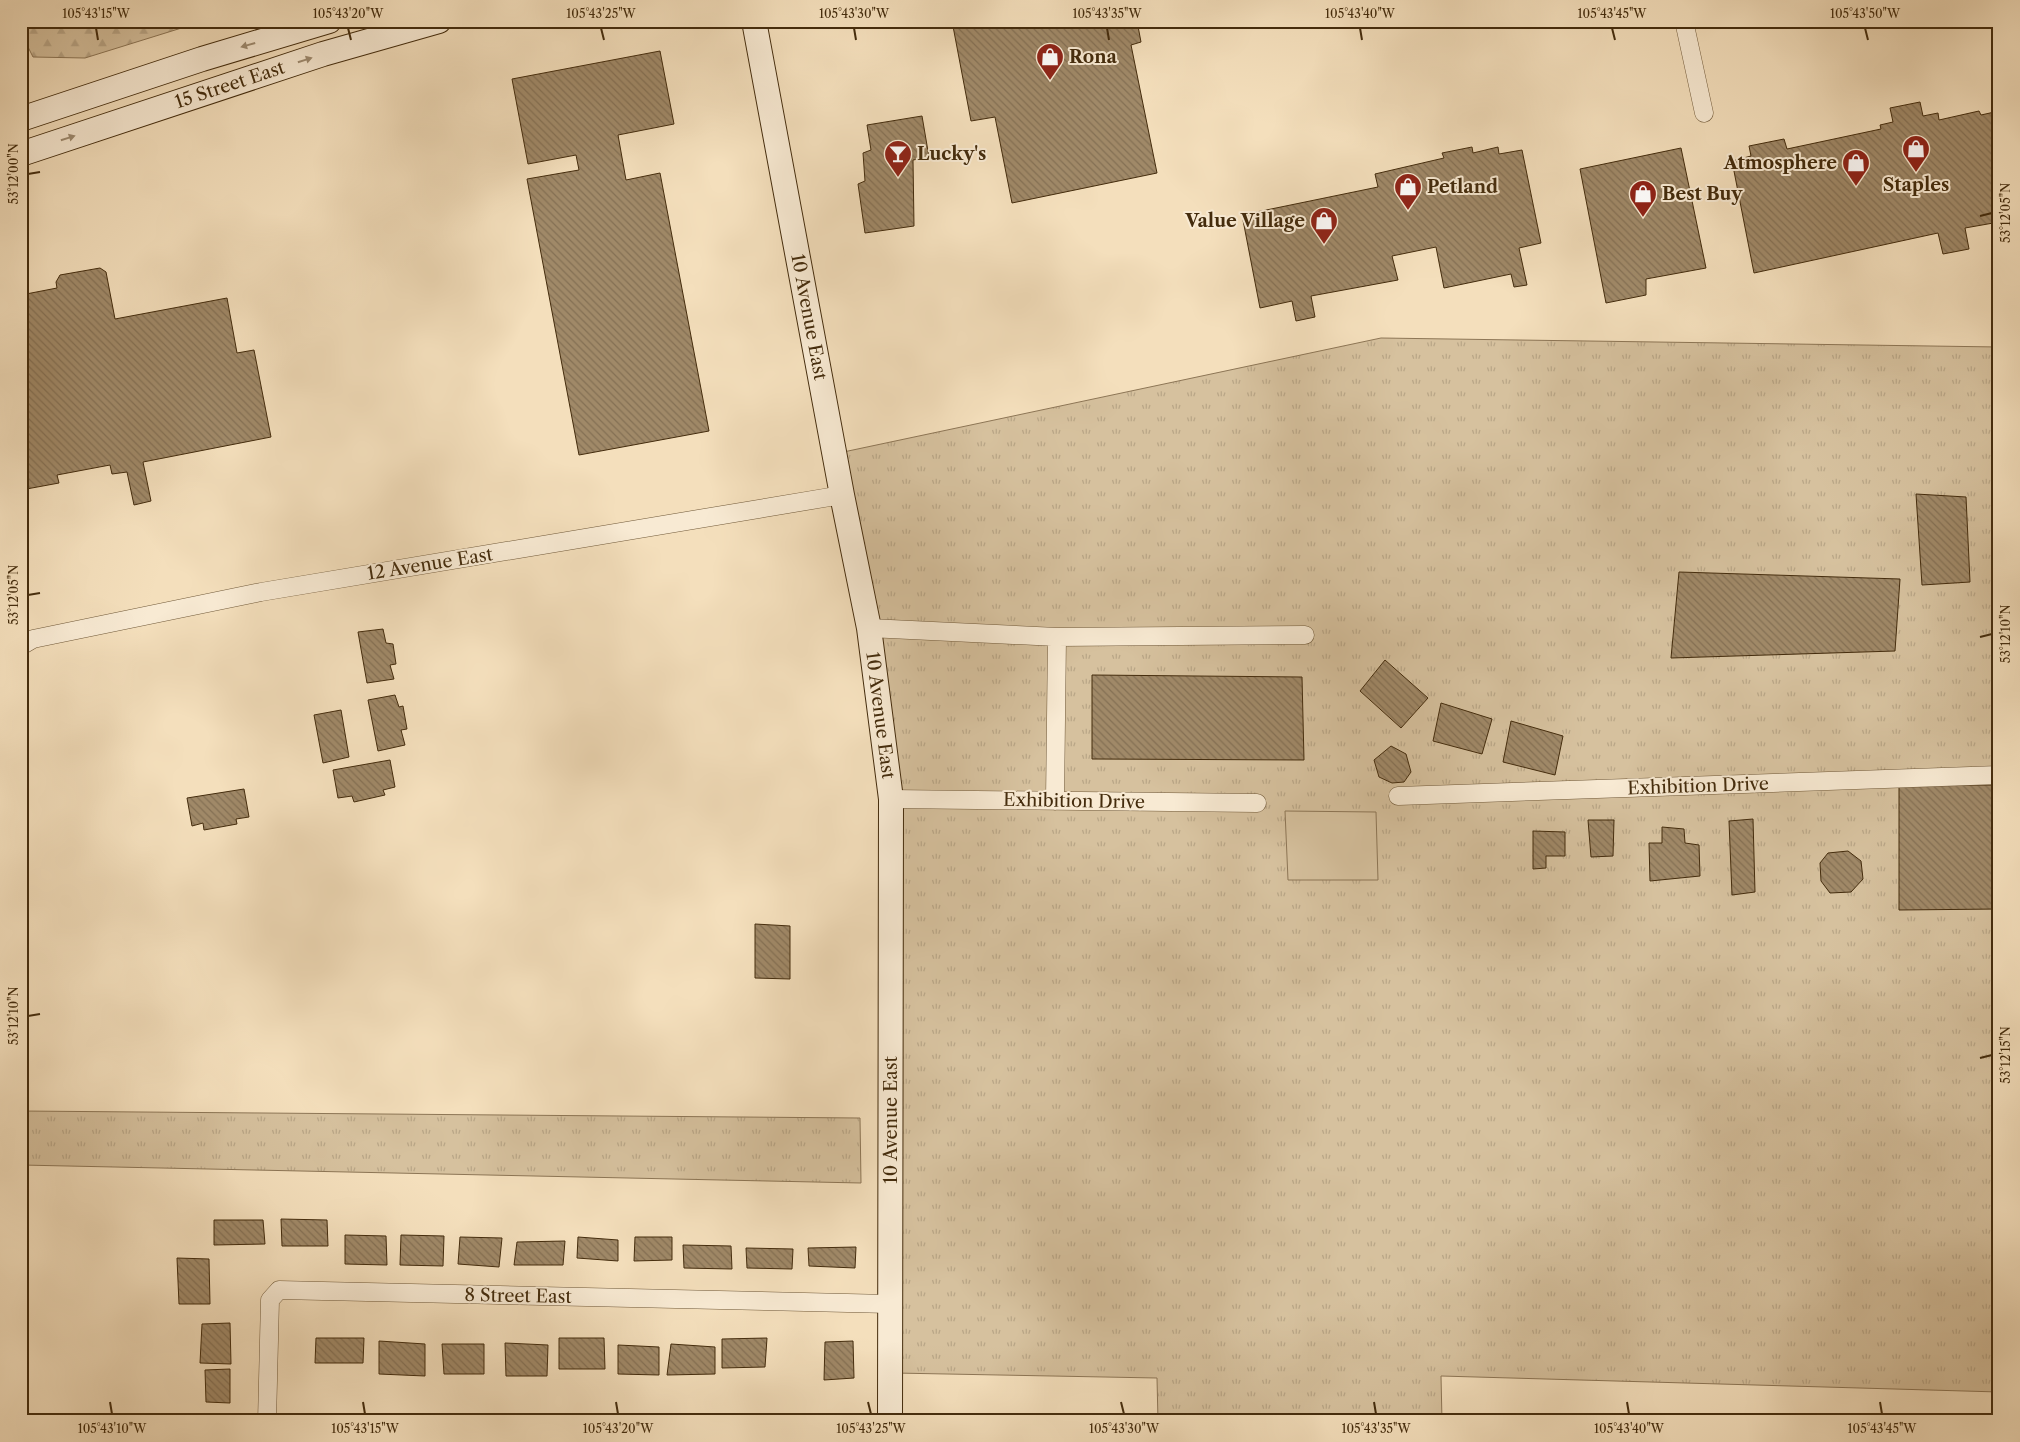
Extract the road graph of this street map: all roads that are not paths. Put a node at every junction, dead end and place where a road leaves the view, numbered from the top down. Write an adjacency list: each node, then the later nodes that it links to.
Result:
1 (329, 21): 6 (street, 15 Street East, one-way to 6)
2 (439, 21): 7 (street, 15 Street East, one-way to 2)
3 (1684, 21): 5 (street)
4 (756, 24): 8 (street, 10 Avenue East)
5 (1704, 113)
6 (21, 119)
7 (21, 154)
8 (842, 495): 9 (street, 10 Avenue East); 12 (street, 12 Avenue East)
9 (869, 628): 11 (street); 15 (street, 10 Avenue East)
10 (1305, 635): 11 (street)
11 (1057, 637): 16 (street)
12 (21, 646)
13 (1999, 775): 14 (street, Exhibition Drive)
14 (1398, 796)
15 (891, 799): 16 (street, Exhibition Drive); 18 (street, 10 Avenue East)
16 (1055, 801): 17 (street, Exhibition Drive)
17 (1257, 803)
18 (890, 1304): 19 (street, 8 Street East); 20 (street, 10 Avenue East)
19 (267, 1421)
20 (890, 1421)

